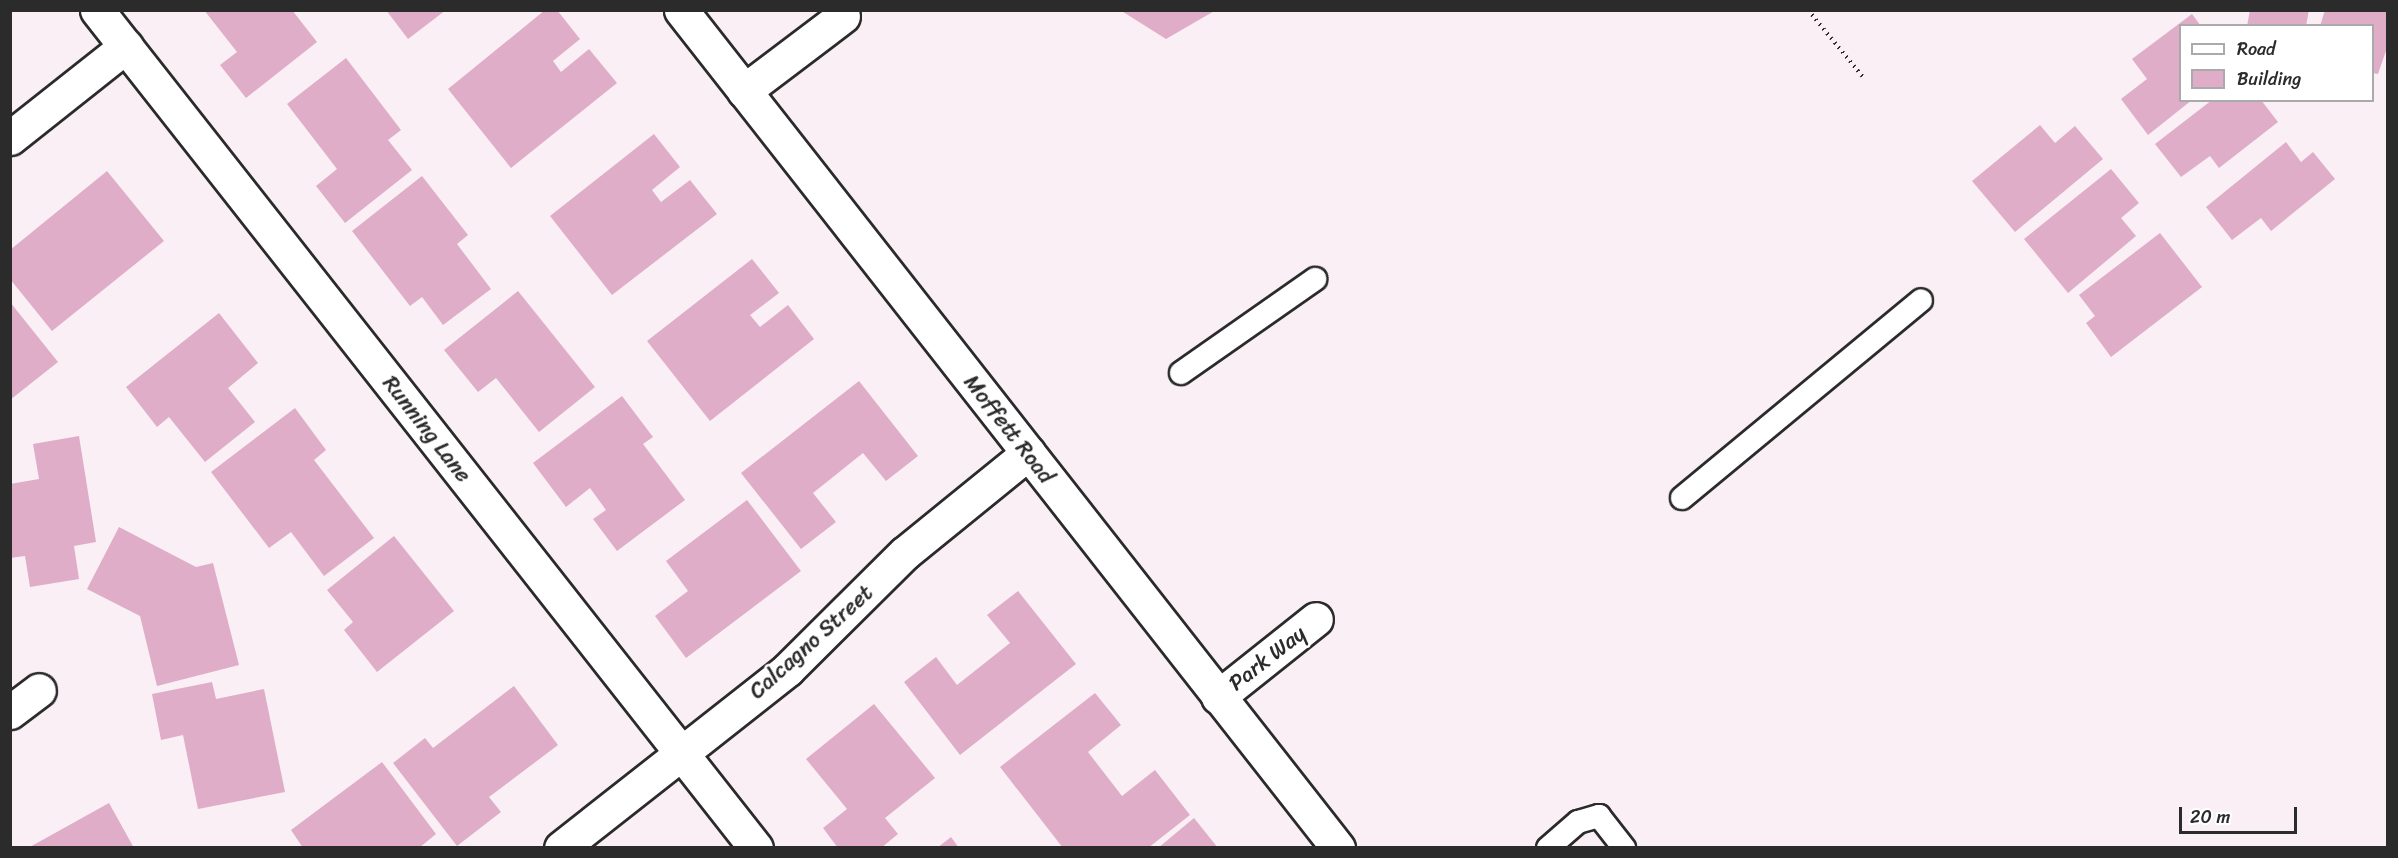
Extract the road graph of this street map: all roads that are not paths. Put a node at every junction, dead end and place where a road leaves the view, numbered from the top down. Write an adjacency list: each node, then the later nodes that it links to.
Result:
1 (98, 10): 4 (street, Running Lane)
2 (681, 10): 5 (street, Moffett Road)
3 (843, 16): 5 (street)
4 (126, 46): 6 (street); 16 (street, Running Lane)
5 (744, 91): 10 (street, Moffett Road)
6 (10, 138)
7 (1315, 279): 9 (lane)
8 (1920, 300): 11 (lane)
9 (1181, 373)
10 (1028, 453): 14 (street, Moffett Road); 16 (street, Calcagno Street)
11 (1682, 498)
12 (1316, 619): 14 (street, Park Way)
13 (39, 690): 15 (street)
14 (1218, 697): 19 (street, Moffett Road)
15 (10, 712)
16 (681, 751): 17 (street, Calcagno Street); 18 (street, Running Lane)
17 (561, 848)
18 (756, 848)
19 (1338, 848)
20 (1548, 848): 21 (lane)
21 (1624, 848)

